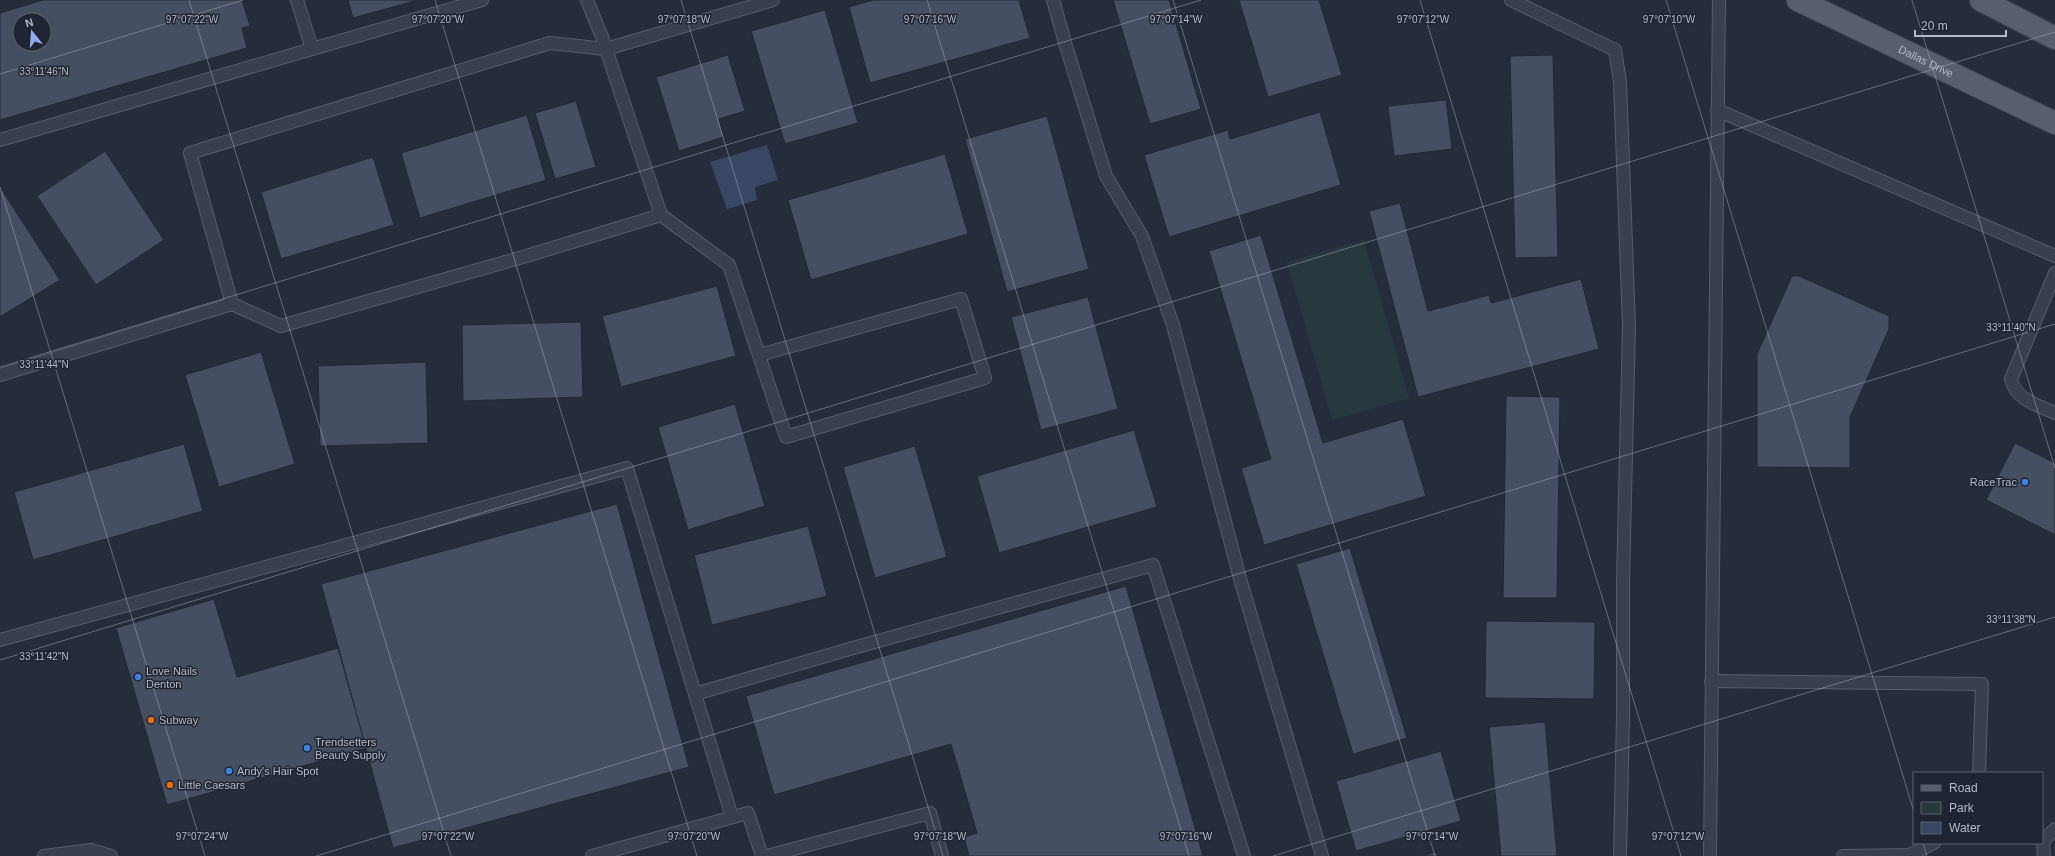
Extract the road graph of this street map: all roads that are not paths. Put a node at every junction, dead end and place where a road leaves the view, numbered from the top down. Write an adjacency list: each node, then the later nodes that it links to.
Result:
1 (297, 0): 11 (lane)
2 (482, 0): 11 (lane)
3 (587, 0): 12 (lane)
4 (773, 0): 12 (lane)
5 (1053, 0): 37 (lane)
6 (1511, 0): 38 (lane)
7 (1719, 0): 13 (lane)
8 (1798, 0): 14 (main road, Dallas Drive)
9 (1981, 0): 10 (main road)
10 (2055, 38)
11 (312, 49): 15 (lane)
12 (606, 49): 16 (lane); 19 (lane)
13 (1717, 110): 17 (lane); 24 (lane)
14 (2055, 123)
15 (0, 140)
16 (661, 215): 19 (lane); 20 (lane)
17 (2055, 256)
18 (2055, 273): 22 (lane)
19 (232, 304): 21 (lane)
20 (759, 355): 20 (lane)
21 (0, 375)
22 (2055, 413)
23 (0, 640): 25 (lane)
24 (1712, 681): 26 (lane); 39 (lane)
25 (695, 694): 27 (lane); 36 (lane)
26 (1978, 772)
27 (732, 817): 32 (lane); 33 (lane)
28 (2055, 829): 41 (lane)
29 (1932, 844): 40 (lane)
30 (44, 856): 31 (lane)
31 (111, 856)
32 (592, 856)
33 (762, 856)
34 (767, 856): 35 (lane)
35 (942, 856)
36 (1244, 856)
37 (1322, 856)
38 (1620, 856)
39 (1710, 856)
40 (1843, 856)
41 (2044, 856)

